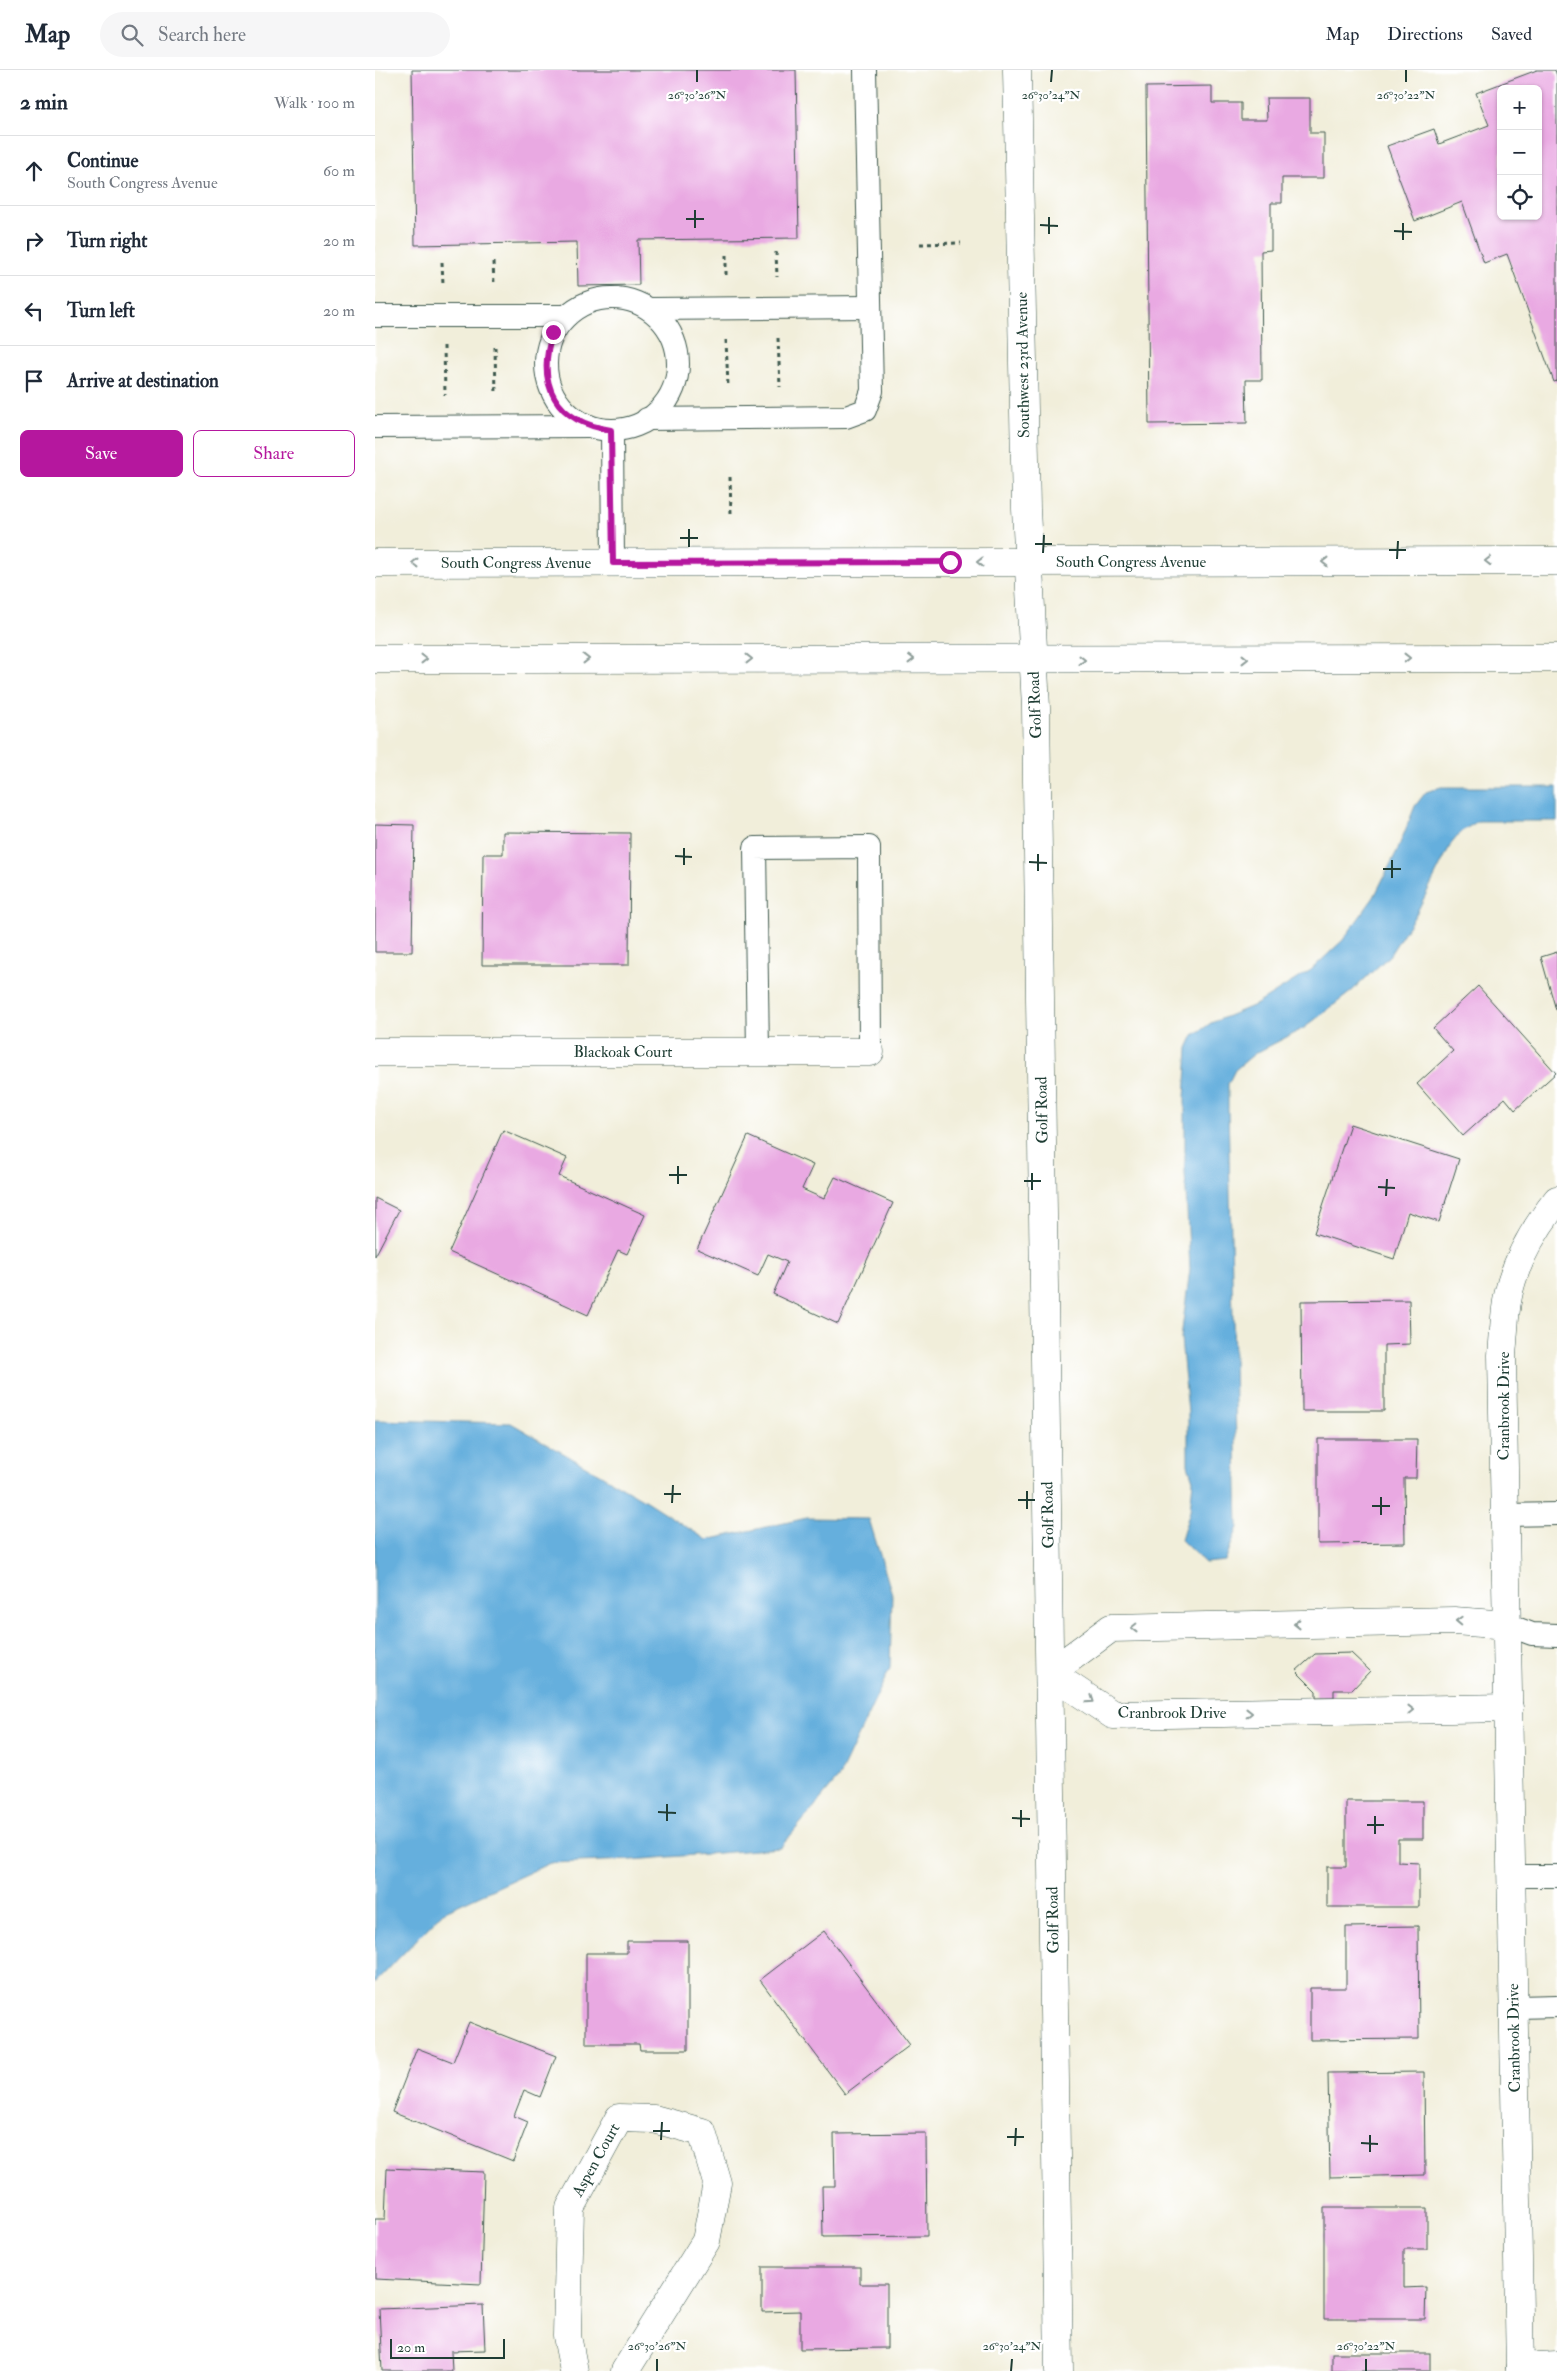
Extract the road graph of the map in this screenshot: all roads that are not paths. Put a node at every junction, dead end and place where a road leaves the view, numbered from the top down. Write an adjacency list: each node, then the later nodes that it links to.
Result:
1 (865, 70): 3 (lane)
2 (1017, 70): 12 (street, Southwest 23rd Avenue)
3 (870, 308): 4 (lane); 7 (lane)
4 (649, 309): 6 (lane); 7 (lane)
5 (375, 316): 6 (lane)
6 (566, 316): 8 (lane)
7 (647, 420): 10 (lane)
8 (589, 426): 9 (lane); 10 (lane)
9 (375, 427)
10 (611, 430): 14 (lane)
11 (1557, 561): 12 (street, South Congress Avenue, one-way to 12)
12 (1029, 562): 14 (street, South Congress Avenue, one-way to 14); 17 (street, Southwest 23rd Avenue)
13 (375, 563): 14 (street, South Congress Avenue, one-way to 13)
14 (613, 563)
15 (1557, 658): 17 (street, one-way to 15)
16 (375, 659): 17 (street, one-way to 17)
17 (1033, 660): 26 (street, Golf Road)
18 (375, 1052): 19 (street, Blackoak Court)
19 (757, 1052): 20 (street, Blackoak Court); 20 (lane)
20 (870, 1052)
21 (1557, 1200): 23 (street, Cranbrook Drive)
22 (1557, 1514): 23 (lane)
23 (1505, 1515): 24 (street, Cranbrook Drive)
24 (1508, 1625): 25 (lane); 26 (street, one-way to 26); 27 (street, Cranbrook Drive)
25 (1557, 1635)
26 (1050, 1673): 27 (street, Cranbrook Drive, one-way to 27); 36 (street, Golf Road)
27 (1509, 1708): 28 (street, Cranbrook Drive)
28 (1512, 1876): 29 (lane); 31 (street, Cranbrook Drive)
29 (1557, 1876)
30 (1557, 2006): 31 (lane)
31 (1514, 2007): 33 (street, Cranbrook Drive)
32 (1557, 2365): 33 (street, Cranbrook Drive)
33 (1520, 2369)
34 (573, 2371): 35 (street, Aspen Court)
35 (625, 2371)
36 (1059, 2371)

